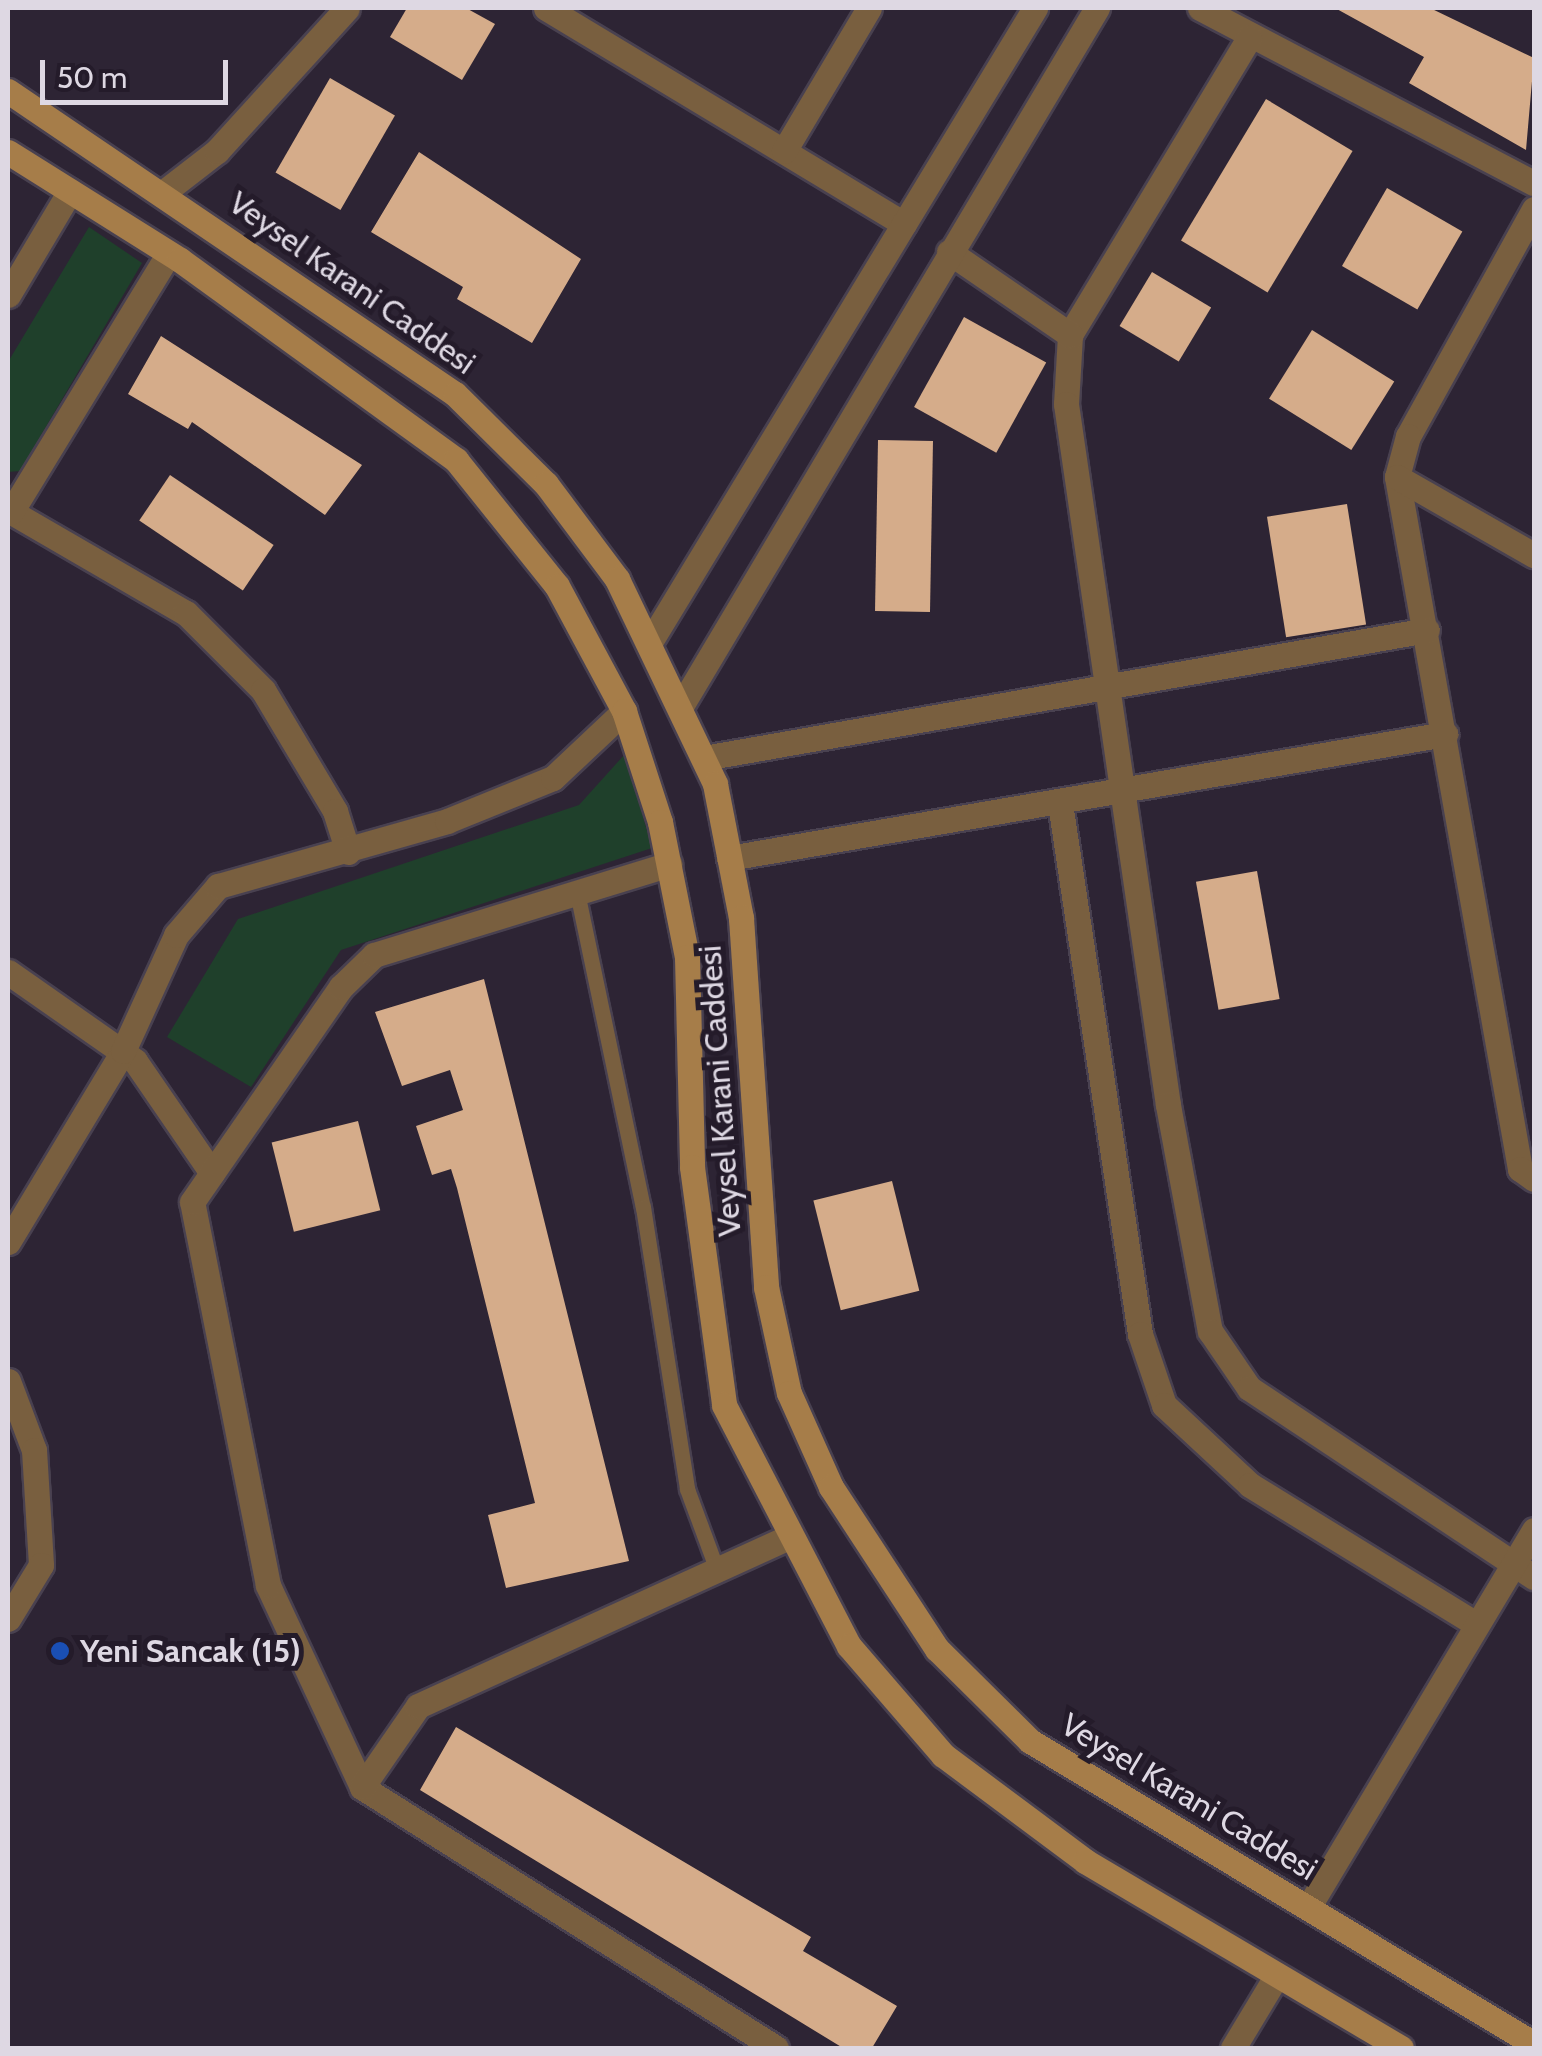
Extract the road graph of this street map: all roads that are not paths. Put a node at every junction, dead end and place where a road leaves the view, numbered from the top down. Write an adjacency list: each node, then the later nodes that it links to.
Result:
1 (347, 8): 13 (street)
2 (546, 8): 10 (street)
3 (869, 8): 10 (street)
4 (1035, 8): 15 (street)
5 (1098, 8): 16 (street)
6 (1200, 8): 7 (street)
7 (1249, 38): 11 (street); 19 (street)
8 (8, 91): 13 (main road, Veysel Karani Caddesi)
9 (8, 152): 12 (main road, Veysel Karani Caddesi)
10 (784, 152): 15 (street)
11 (1534, 182)
12 (70, 191): 17 (main road, Veysel Karani Caddesi); 18 (street)
13 (164, 192): 24 (main road, Veysel Karani Caddesi)
14 (1534, 209): 20 (street)
15 (904, 224): 24 (street)
16 (949, 252): 19 (street); 26 (street)
17 (169, 253): 21 (street); 27 (main road, Veysel Karani Caddesi)
18 (8, 296)
19 (1070, 335): 25 (street)
20 (1397, 476): 22 (street); 23 (street)
21 (9, 511): 32 (street)
22 (1534, 554)
23 (1427, 630): 25 (street); 28 (street)
24 (650, 642): 26 (main road, Veysel Karani Caddesi)
25 (1105, 690): 29 (street); 30 (street)
26 (681, 706): 29 (main road, Veysel Karani Caddesi)
27 (624, 712): 32 (street); 34 (main road, Veysel Karani Caddesi)
28 (1444, 734): 30 (street); 39 (street)
29 (704, 758): 33 (main road, Veysel Karani Caddesi)
30 (1121, 793): 31 (street); 45 (street)
31 (1060, 803): 33 (street); 47 (street)
32 (348, 852): 37 (street)
33 (729, 858): 49 (main road, Veysel Karani Caddesi)
34 (669, 864): 35 (street); 43 (main road, Veysel Karani Caddesi)
35 (577, 892): 38 (street); 44 (lane)
36 (8, 972): 37 (street)
37 (123, 1051): 38 (street); 40 (street)
38 (212, 1174): 48 (street)
39 (1534, 1178)
40 (8, 1242)
41 (8, 1381): 46 (street)
42 (1534, 1530): 45 (street)
43 (790, 1537): 44 (street); 50 (main road, Veysel Karani Caddesi)
44 (717, 1570): 48 (street)
45 (1524, 1570): 47 (street)
46 (8, 1619)
47 (1476, 1624): 49 (street)
48 (362, 1787): 52 (street)
49 (1309, 1906): 51 (main road, Veysel Karani Caddesi)
50 (1277, 1975): 53 (street); 54 (main road, Veysel Karani Caddesi)
51 (1534, 2044)
52 (776, 2048)
53 (1232, 2048)
54 (1401, 2048)

